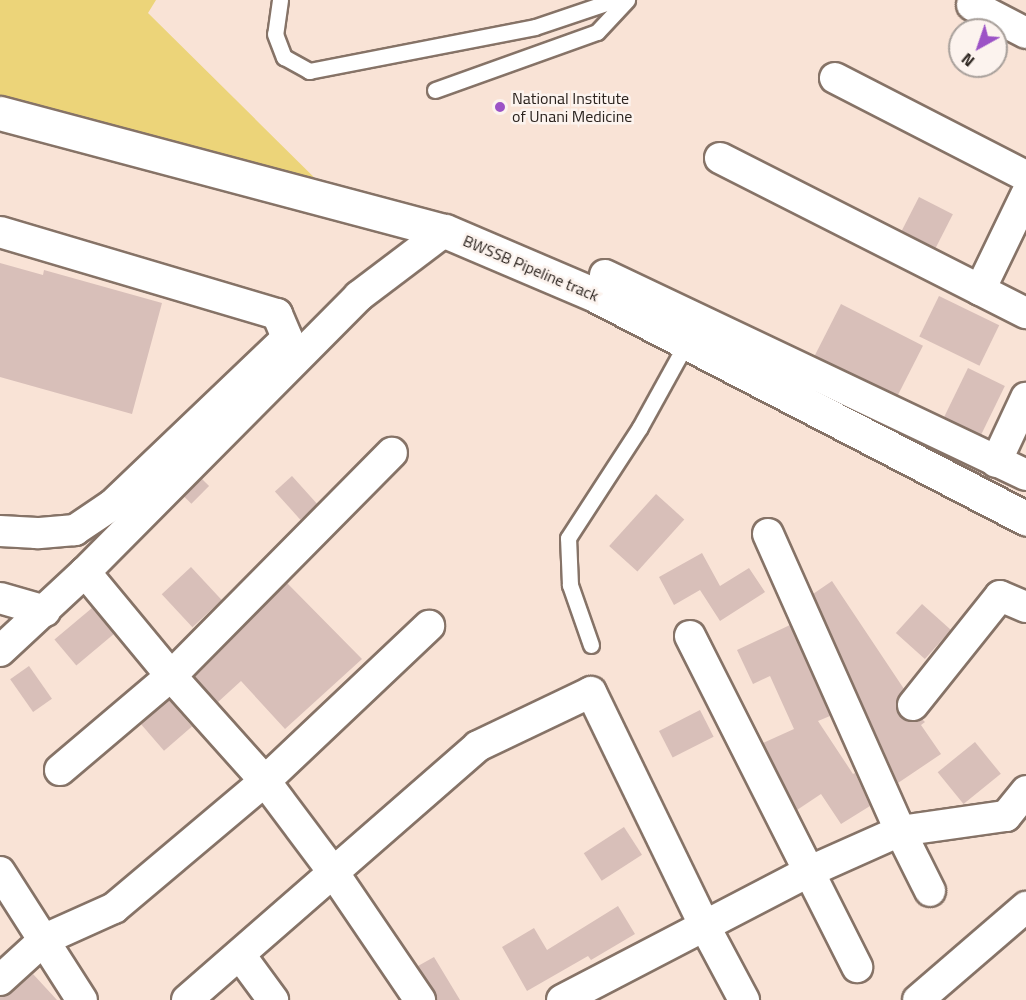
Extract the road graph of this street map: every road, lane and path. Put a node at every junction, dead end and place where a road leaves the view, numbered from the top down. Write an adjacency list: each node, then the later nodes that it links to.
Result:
1 (280, 0): 2 (lane)
2 (615, 0)
3 (627, 0): 7 (lane)
4 (972, 5): 5 (street)
5 (1026, 33)
6 (835, 78): 10 (street)
7 (435, 90)
8 (0, 113): 12 (street, BWSSB Pipeline track)
9 (720, 158): 15 (street)
10 (1026, 176)
11 (1026, 195): 15 (street)
12 (445, 231): 17 (street, BWSSB Pipeline track); 25 (street)
13 (0, 232): 23 (street)
14 (605, 275): 20 (street)
15 (980, 290): 16 (street)
16 (1026, 313)
17 (687, 342): 22 (street, BWSSB Pipeline track); 31 (lane)
18 (1026, 398): 20 (street)
19 (392, 453): 33 (street)
20 (996, 462): 21 (street)
21 (1026, 476)
22 (1026, 518)
23 (0, 531)
24 (768, 534): 38 (street)
25 (85, 572): 28 (street); 33 (street)
26 (0, 598): 28 (street)
27 (1026, 607): 34 (street)
28 (45, 611): 32 (street)
29 (429, 626): 36 (street)
30 (690, 636): 41 (street)
31 (591, 645)
32 (0, 651)
33 (171, 676): 35 (street); 36 (street)
34 (913, 705)
35 (60, 770)
36 (265, 781): 40 (street); 45 (street)
37 (1026, 791): 38 (street)
38 (900, 831): 41 (street); 42 (street)
39 (0, 872): 45 (street)
40 (333, 872): 44 (street); 46 (street); 53 (street)
41 (808, 872): 44 (street); 47 (street)
42 (930, 891)
43 (1026, 907): 56 (street)
44 (704, 925): 49 (street); 55 (street)
45 (45, 939): 48 (street); 50 (street)
46 (240, 955): 51 (street); 52 (street)
47 (856, 967)
48 (0, 980)
49 (599, 992): 54 (street)
50 (82, 1000)
51 (187, 1000)
52 (273, 1000)
53 (420, 1000)
54 (562, 1000)
55 (744, 1000)
56 (918, 1000)

